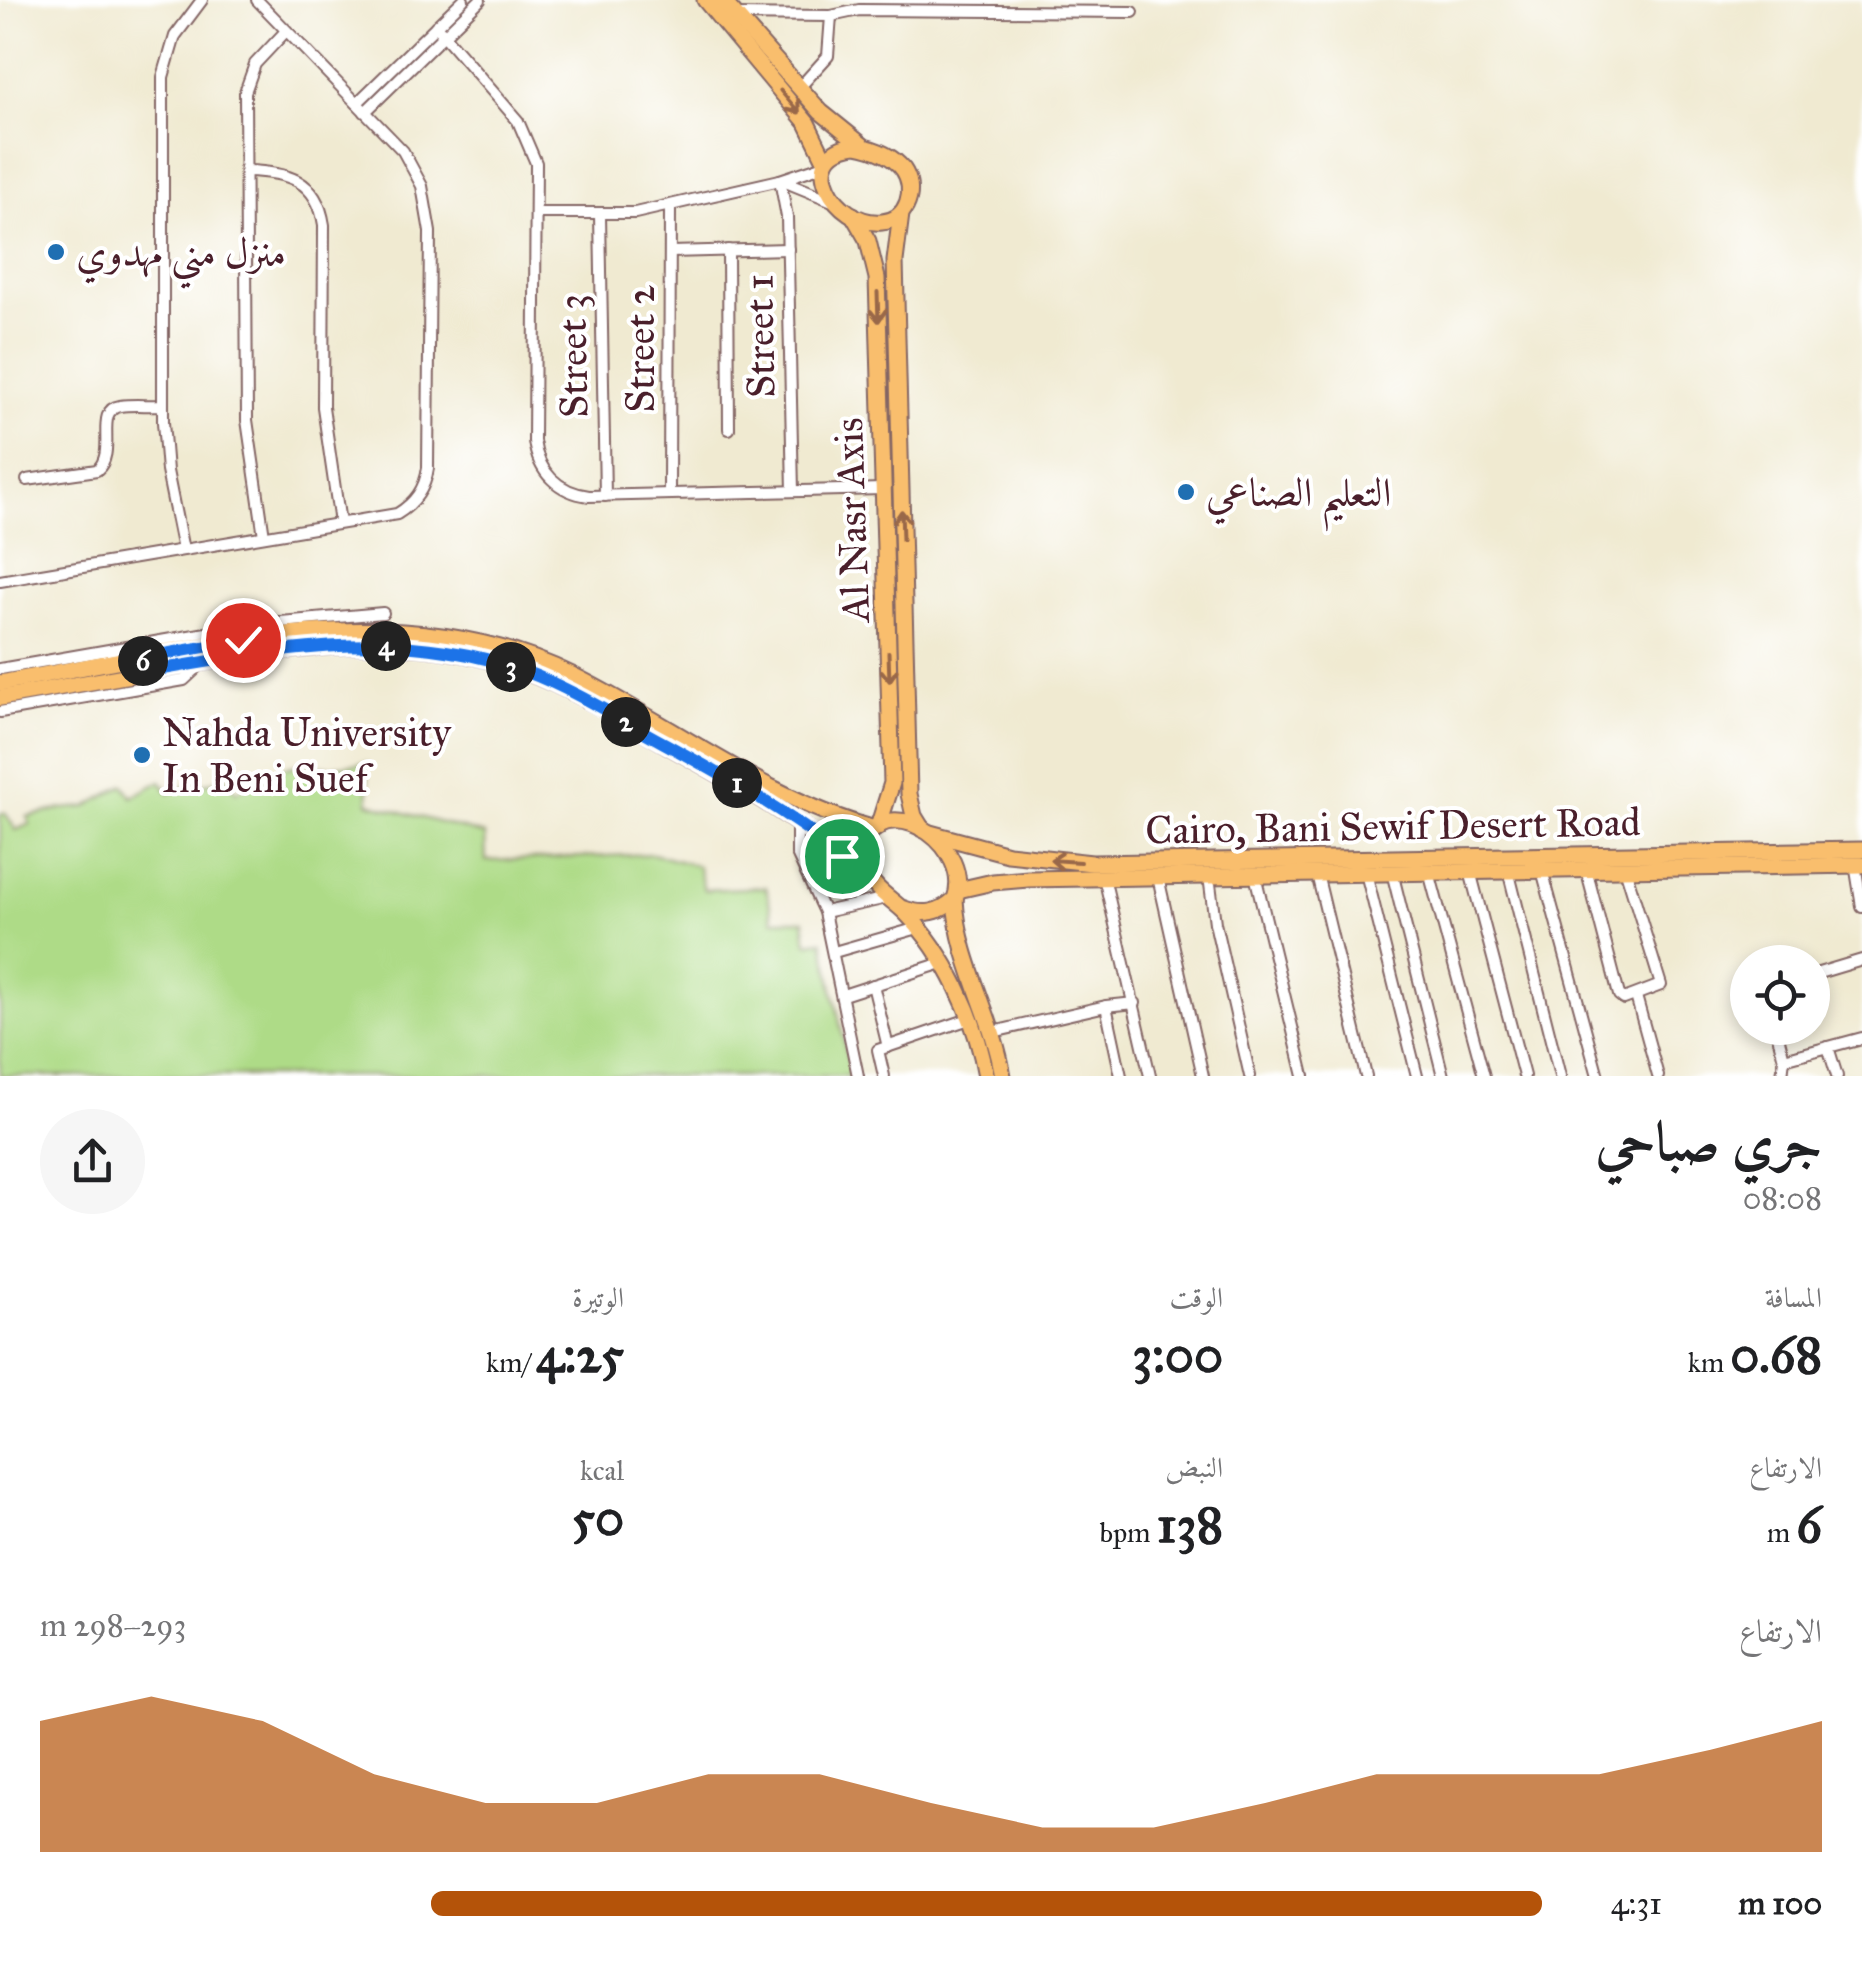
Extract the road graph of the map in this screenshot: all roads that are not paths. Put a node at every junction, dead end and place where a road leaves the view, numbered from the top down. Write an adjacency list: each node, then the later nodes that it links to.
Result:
1 (202, 0): 29 (street)
2 (256, 0): 12 (street)
3 (463, 0): 13 (street)
4 (480, 0): 13 (street)
5 (705, 0): 17 (main road, one-way to 17)
6 (722, 0): 10 (main road)
7 (895, 6): 8 (street); 11 (street)
8 (1030, 6): 9 (street)
9 (1133, 12)
10 (736, 16): 11 (street); 14 (main road)
11 (832, 16): 14 (street)
12 (286, 31): 15 (street); 18 (street)
13 (440, 31): 15 (street); 22 (street)
14 (799, 88): 16 (main road)
15 (361, 107): 36 (street)
16 (862, 146): 17 (main road); 24 (main road)
17 (826, 164): 19 (street); 20 (main road)
18 (246, 171): 36 (street); 37 (street)
19 (780, 180): 20 (street); 21 (street); 26 (street, Street 1)
20 (836, 202): 25 (main road)
21 (670, 204): 23 (street); 28 (street, Street 2)
22 (537, 213): 23 (street); 35 (street)
23 (600, 214): 35 (street, Street 3)
24 (902, 214): 25 (main road); 50 (main road, Al Nasr Axis, one-way to 24)
25 (852, 215): 32 (main road, Al Nasr Axis, one-way to 32)
26 (788, 249): 27 (street); 33 (street, Street 1)
27 (728, 250): 28 (street); 30 (street)
28 (670, 252): 34 (street, Street 2)
29 (162, 405): 31 (street); 38 (street)
30 (729, 430)
31 (27, 480)
32 (884, 489): 33 (street); 49 (main road, Al Nasr Axis, one-way to 49)
33 (793, 492): 34 (street)
34 (669, 494): 35 (street)
35 (605, 496)
36 (340, 523): 37 (street)
37 (264, 536): 38 (street)
38 (183, 550): 39 (street)
39 (0, 581)
40 (382, 613): 41 (street)
41 (302, 626): 43 (main road); 44 (street); 49 (main road)
42 (203, 663): 43 (main road); 47 (street); 48 (main road)
43 (144, 665): 45 (main road); 46 (main road)
44 (0, 669)
45 (0, 683)
46 (0, 698)
47 (0, 712)
48 (797, 821): 67 (main road); 72 (street)
49 (876, 828): 50 (main road); 67 (main road)
50 (925, 831): 51 (main road, Cairo, Bani Sewif Desert Road); 68 (main road)
51 (1029, 858): 53 (main road, Cairo, Bani Sewif Desert Road, one-way to 51); 65 (main road)
52 (1858, 858): 53 (main road, Cairo, Bani Sewif Desert Road); 54 (main road, Cairo, Bani Sewif Desert Road); 70 (street)
53 (1513, 865): 56 (main road, Cairo, Bani Sewif Desert Road); 57 (main road, Cairo, Bani Sewif Desert Road); 108 (street)
54 (1624, 868): 55 (main road, Cairo, Bani Sewif Desert Road); 82 (street)
55 (1586, 869): 56 (main road, Cairo, Bani Sewif Desert Road); 82 (street)
56 (1542, 870): 109 (street)
57 (1470, 871): 59 (main road, Cairo, Bani Sewif Desert Road); 107 (street)
58 (1392, 872): 59 (main road, Cairo, Bani Sewif Desert Road); 60 (main road, Cairo, Bani Sewif Desert Road); 85 (street)
59 (1429, 872): 106 (street)
60 (1366, 873): 61 (main road, Cairo, Bani Sewif Desert Road); 87 (street)
61 (1316, 874): 62 (main road, Cairo, Bani Sewif Desert Road); 103 (street)
62 (1255, 875): 64 (main road, Cairo, Bani Sewif Desert Road); 102 (street)
63 (1158, 876): 64 (main road, Cairo, Bani Sewif Desert Road); 66 (main road, Cairo, Bani Sewif Desert Road); 100 (street)
64 (1209, 876): 101 (street)
65 (1028, 878): 66 (main road, Cairo, Bani Sewif Desert Road); 68 (main road, Cairo, Bani Sewif Desert Road)
66 (1104, 878): 83 (street)
67 (874, 886): 69 (main road)
68 (956, 894): 71 (main road); 78 (main road)
69 (887, 898): 71 (main road); 72 (street)
70 (1862, 907)
71 (902, 908): 73 (main road)
72 (824, 912): 74 (street)
73 (918, 928): 74 (street); 76 (main road)
74 (834, 952): 81 (street)
75 (1862, 960): 77 (street)
76 (942, 963): 79 (main road); 80 (street)
77 (1830, 970)
78 (970, 972): 79 (main road); 88 (main road)
79 (952, 982): 86 (main road)
80 (873, 986): 81 (street); 91 (street)
81 (843, 995): 94 (street)
82 (1636, 996): 110 (street)
83 (1135, 1003): 84 (street); 99 (street)
84 (1106, 1006): 88 (street); 98 (street)
85 (1428, 1018): 87 (street); 105 (street)
86 (969, 1019): 91 (street); 96 (main road)
87 (1402, 1020): 104 (street)
88 (993, 1032): 97 (main road)
89 (1861, 1040): 92 (street)
90 (1780, 1045): 93 (street)
91 (888, 1047): 95 (street)
92 (1828, 1048): 93 (street); 112 (street)
93 (1784, 1059): 111 (street)
94 (858, 1076)
95 (884, 1076)
96 (986, 1076)
97 (1002, 1076)
98 (1121, 1076)
99 (1150, 1076)
100 (1204, 1076)
101 (1250, 1076)
102 (1304, 1076)
103 (1366, 1076)
104 (1417, 1076)
105 (1443, 1076)
106 (1484, 1076)
107 (1524, 1076)
108 (1560, 1076)
109 (1598, 1076)
110 (1658, 1076)
111 (1782, 1076)
112 (1837, 1076)

